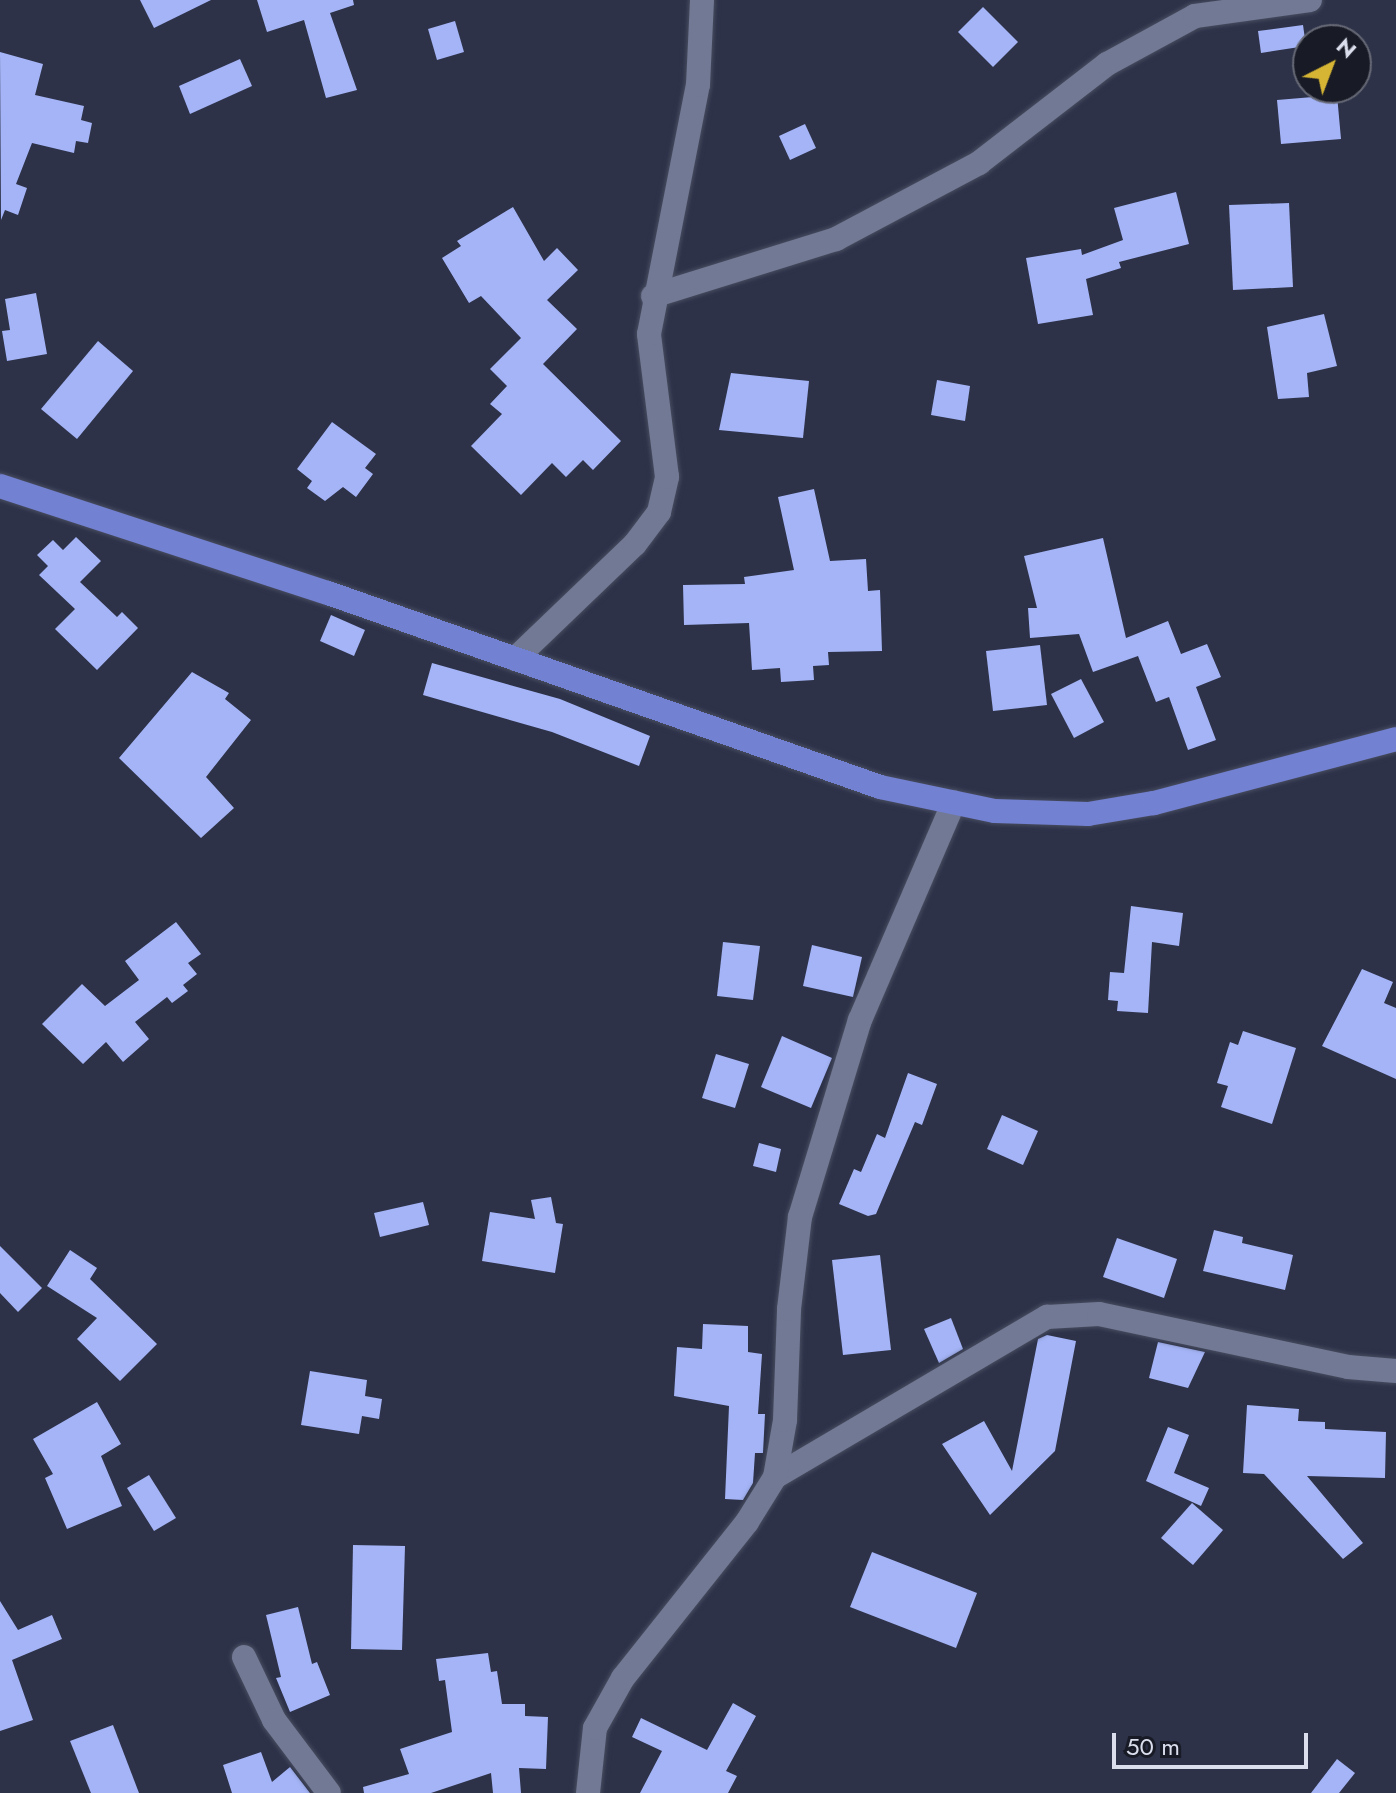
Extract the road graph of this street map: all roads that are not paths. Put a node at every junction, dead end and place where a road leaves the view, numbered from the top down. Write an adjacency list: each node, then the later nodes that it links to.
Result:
1 (702, 0): 3 (street)
2 (1310, 0): 3 (street)
3 (653, 296): 5 (street)
4 (0, 486): 5 (main road)
5 (515, 659): 7 (main road)
6 (1396, 739): 7 (main road)
7 (954, 802): 9 (street)
8 (1396, 1371): 9 (street)
9 (775, 1477): 12 (street)
10 (244, 1657): 11 (street)
11 (329, 1793)
12 (588, 1793)

